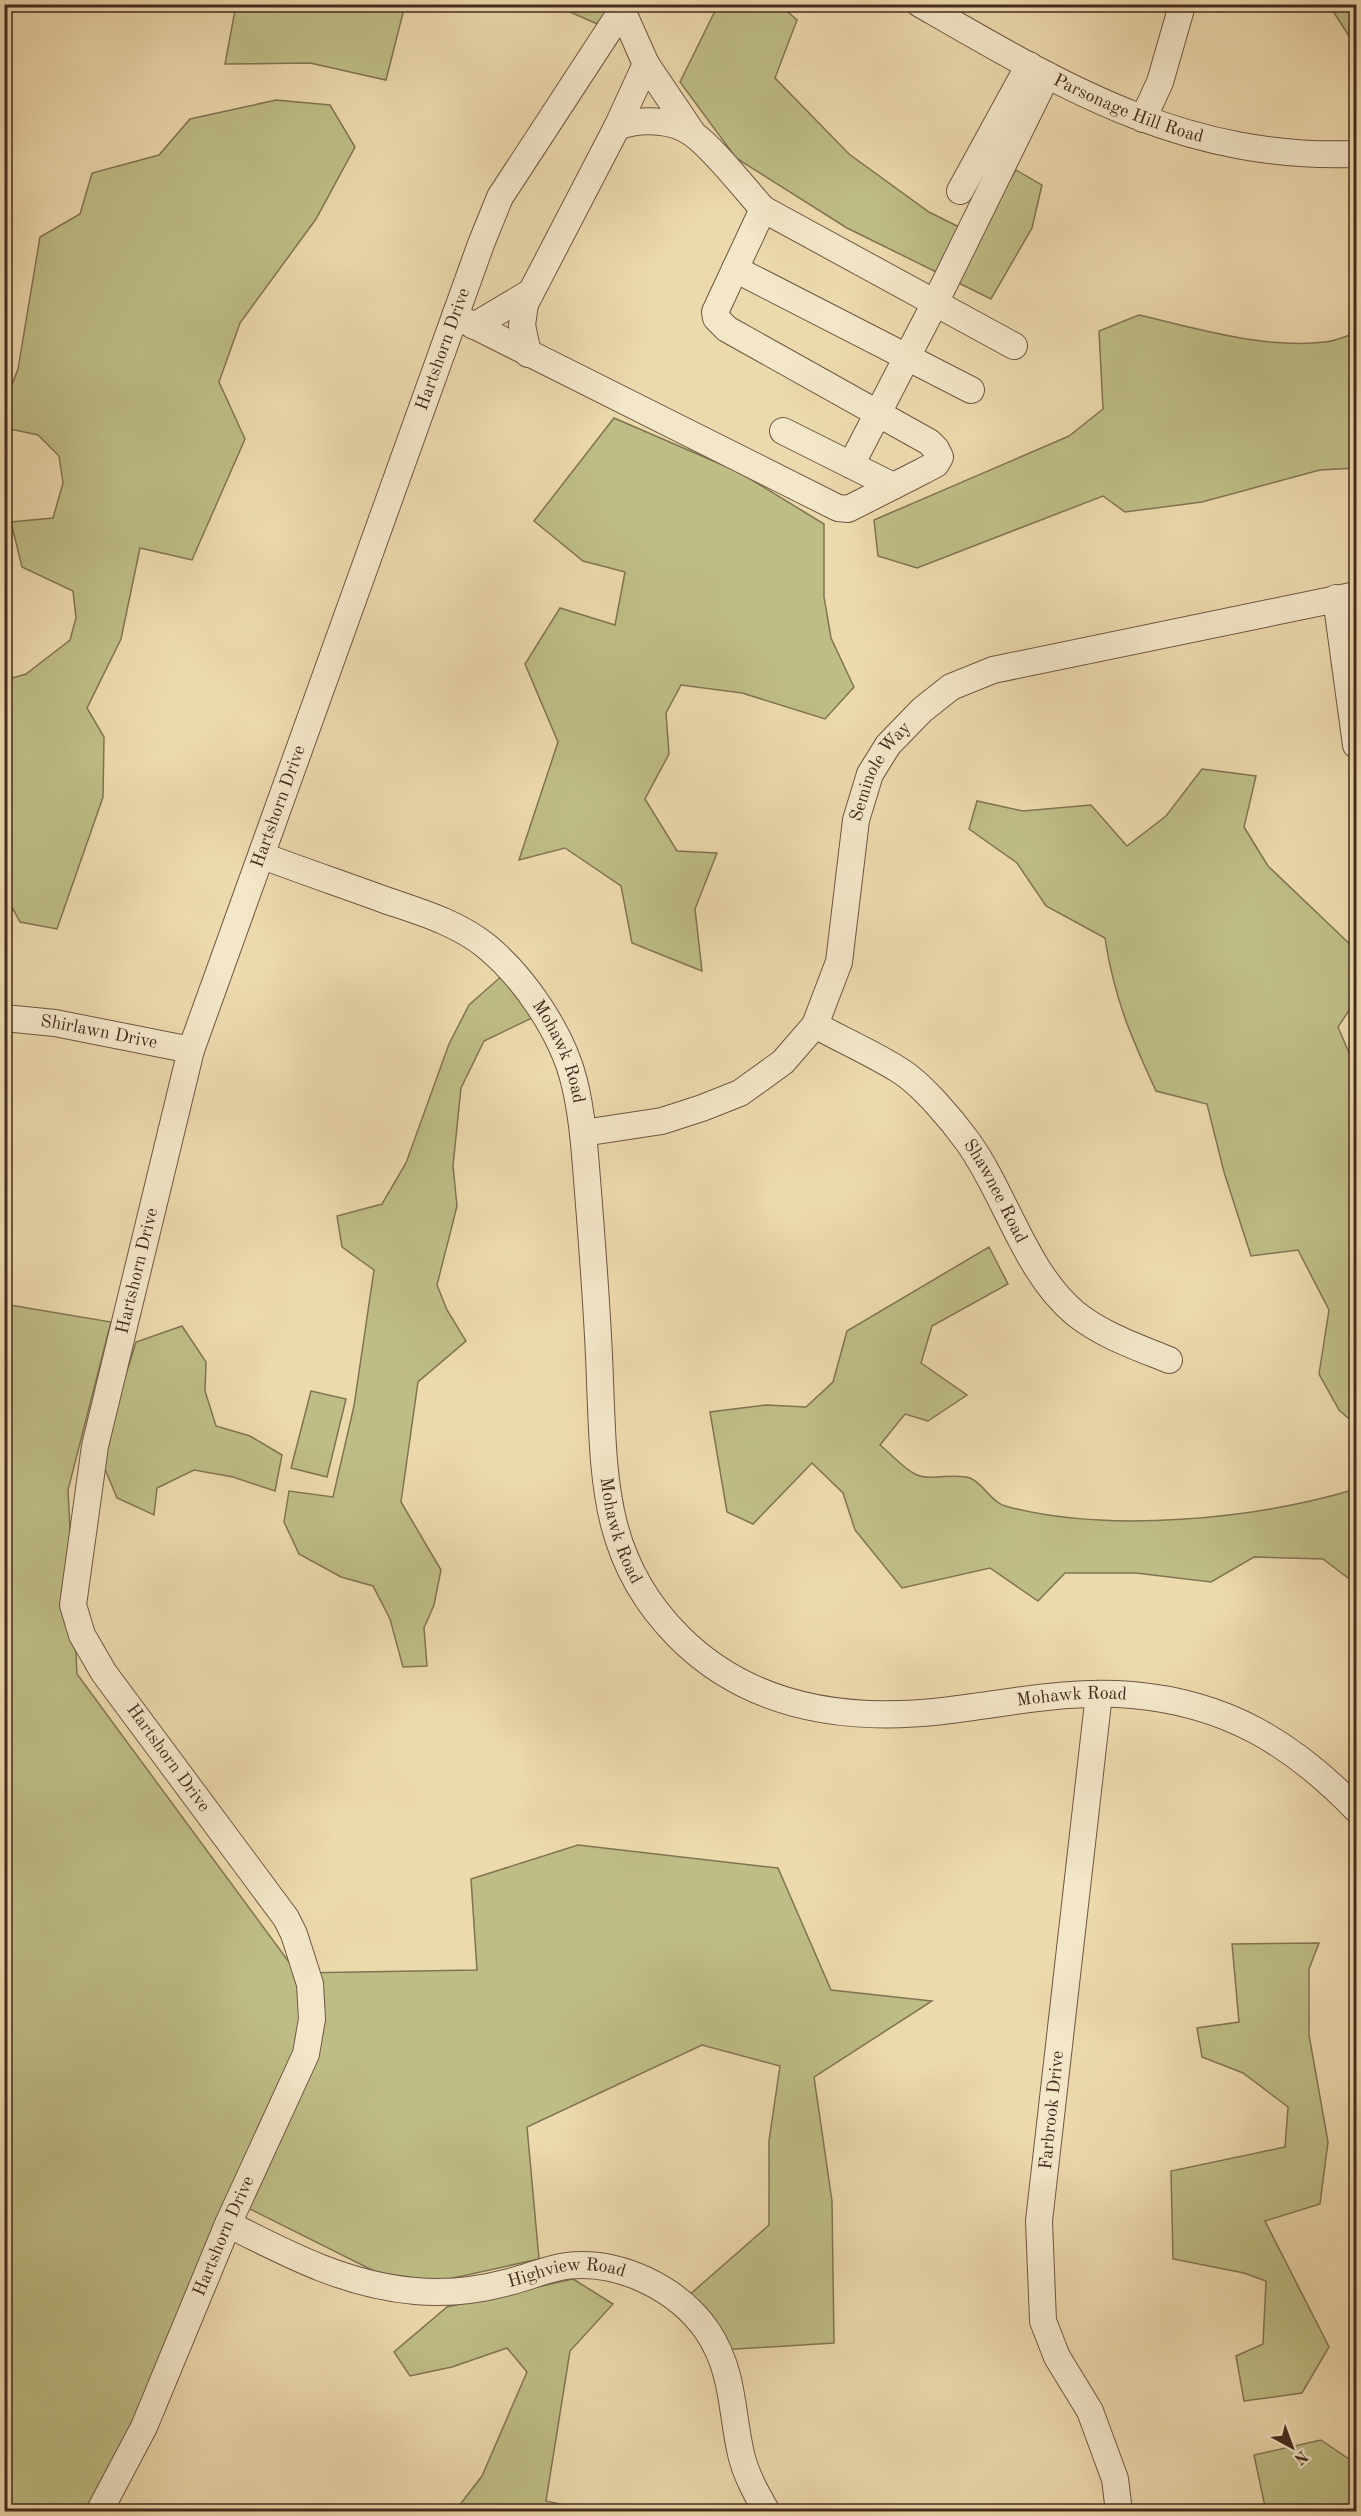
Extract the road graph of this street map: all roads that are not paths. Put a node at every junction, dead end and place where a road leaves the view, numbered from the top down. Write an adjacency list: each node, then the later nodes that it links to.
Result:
1 (920, 4): 5 (street, Parsonage Hill Road)
2 (1179, 4): 6 (street)
3 (624, 7): 4 (street); 15 (street, Hartshorn Drive)
4 (646, 64): 7 (street); 8 (street)
5 (1038, 70): 6 (street, Parsonage Hill Road); 10 (street); 14 (street)
6 (1143, 119): 9 (street, Parsonage Hill Road)
7 (617, 127): 8 (street); 13 (street)
8 (692, 132): 11 (street)
9 (1356, 154)
10 (960, 191)
11 (763, 209): 12 (street); 14 (street)
12 (735, 268): 18 (street); 20 (street)
13 (531, 292): 15 (street); 17 (street)
14 (935, 303): 16 (street); 18 (street)
15 (465, 321): 17 (street); 26 (street, Hartshorn Drive)
16 (1014, 346)
17 (528, 354): 23 (street)
18 (907, 357): 19 (street); 20 (street)
19 (971, 390)
20 (877, 414): 22 (street); 23 (street)
21 (783, 431): 22 (street)
22 (851, 465): 23 (street)
23 (893, 486)
24 (1346, 597): 25 (street); 28 (street, Seminole Way)
25 (1356, 745)
26 (262, 856): 29 (street, Hartshorn Drive); 30 (street, Mohawk Road)
27 (4, 1018): 29 (street, Shirlawn Drive)
28 (814, 1025): 30 (street, Seminole Way); 31 (street, Shawnee Road)
29 (191, 1050): 34 (street, Hartshorn Drive)
30 (583, 1133): 32 (street, Mohawk Road)
31 (1169, 1360)
32 (1099, 1694): 33 (street, Mohawk Road); 37 (street, Farbrook Drive)
33 (1356, 1809)
34 (228, 2224): 35 (street, Hartshorn Drive); 36 (street, Highview Road)
35 (99, 2511)
36 (767, 2511)
37 (1119, 2511)

